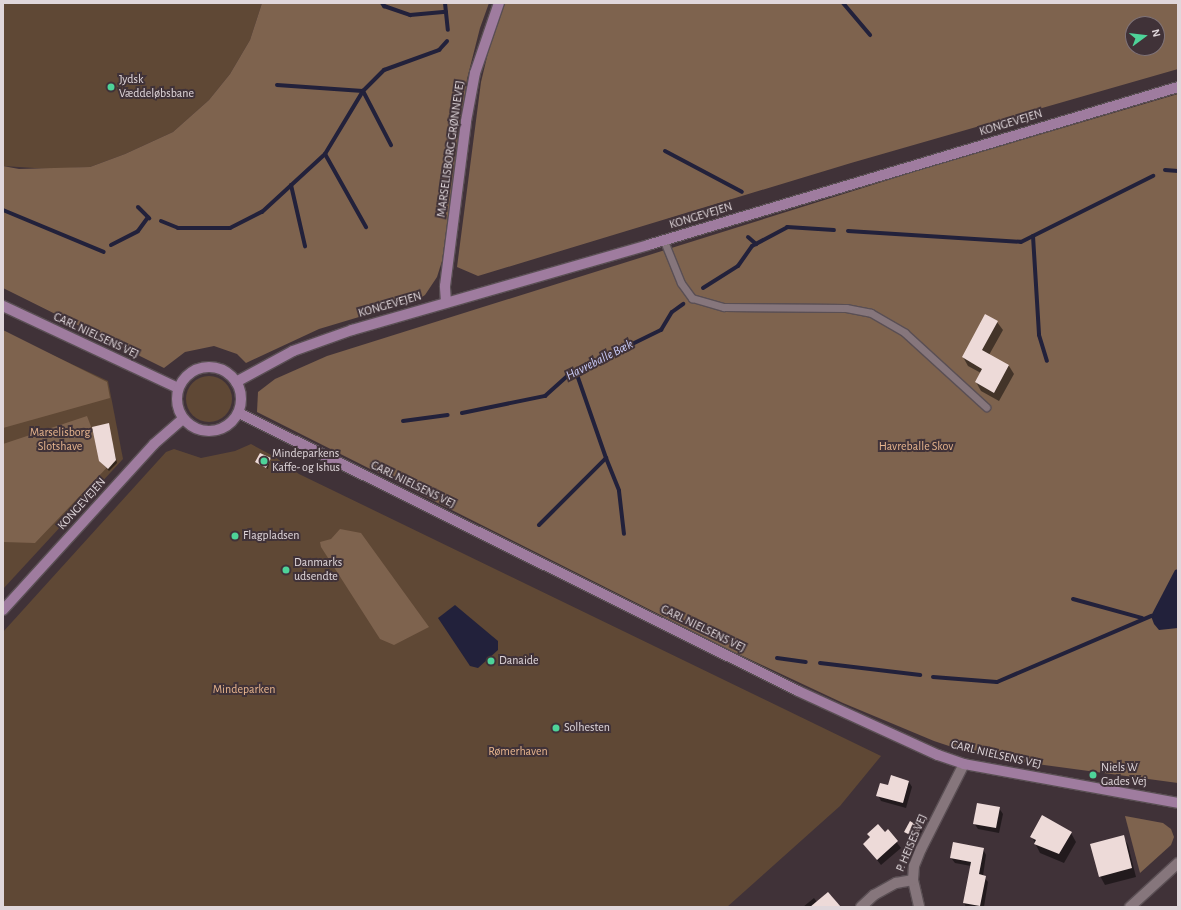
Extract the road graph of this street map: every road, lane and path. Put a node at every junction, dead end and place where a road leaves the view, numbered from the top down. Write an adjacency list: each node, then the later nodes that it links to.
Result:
1 (499, 3): 4 (street, MARSELISBORG GRØNNEVEJ)
2 (1178, 87): 3 (street, KONGEVEJEN)
3 (664, 241): 4 (street, KONGEVEJEN); 8 (lane)
4 (446, 302): 6 (street, KONGEVEJEN)
5 (3, 306): 7 (street, CARL NIELSENS VEJ)
6 (236, 382): 7 (street); 9 (street)
7 (178, 388): 10 (street)
8 (986, 407)
9 (239, 413): 10 (street); 12 (street, CARL NIELSENS VEJ)
10 (183, 419): 11 (street, KONGEVEJEN)
11 (3, 610)
12 (964, 764): 13 (street, CARL NIELSENS VEJ); 15 (street, P. HEISES VEJ)
13 (1178, 803)
14 (1178, 863): 18 (street)
15 (913, 880): 16 (street, P. HEISES VEJ); 17 (street)
16 (861, 907)
17 (919, 907)
18 (1130, 907)

